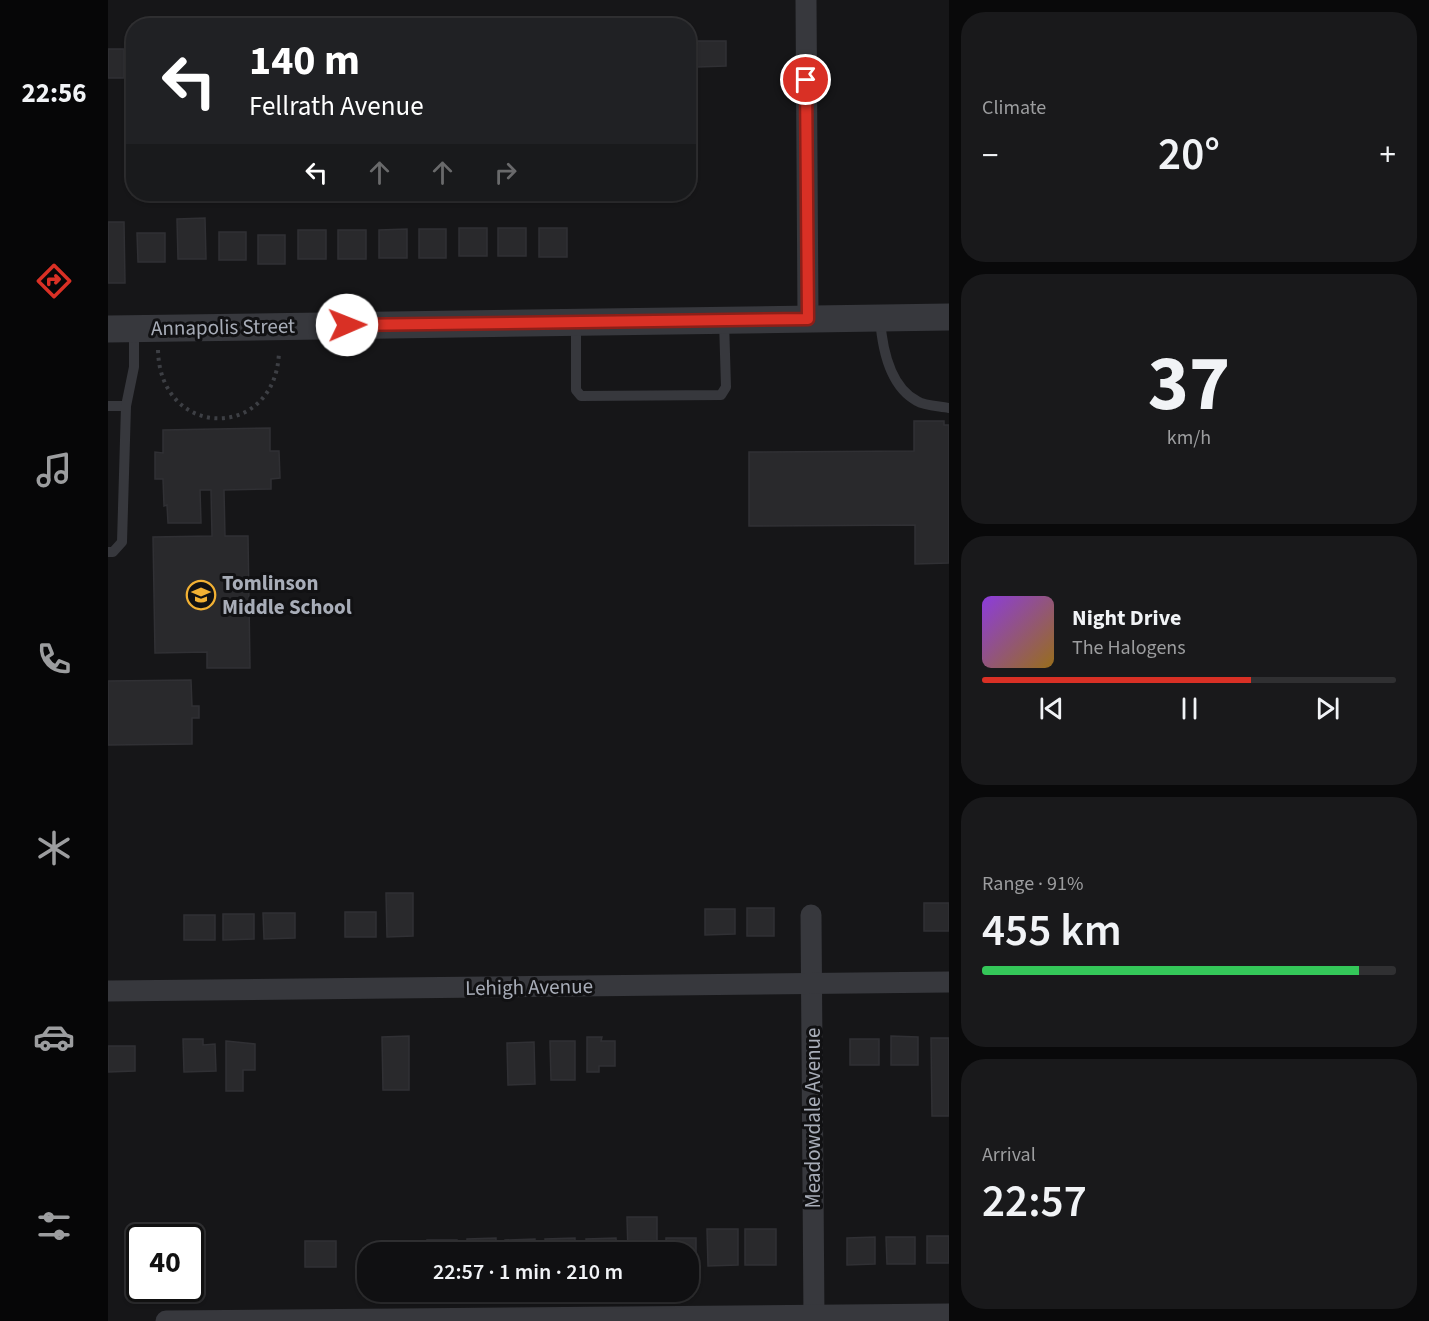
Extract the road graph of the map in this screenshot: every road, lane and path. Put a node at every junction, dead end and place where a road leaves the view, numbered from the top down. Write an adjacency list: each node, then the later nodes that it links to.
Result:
1 (806, 0): 4 (street)
2 (949, 317): 3 (street, Annapolis Street)
3 (880, 318): 4 (street, Annapolis Street); 12 (lane)
4 (808, 319): 5 (street, Annapolis Street)
5 (724, 320): 6 (street, Annapolis Street); 6 (lane)
6 (576, 322): 7 (street, Annapolis Street)
7 (121, 329): 11 (lane)
8 (279, 345): 9 (path)
9 (158, 346)
10 (108, 406): 11 (lane)
11 (126, 406): 13 (lane)
12 (949, 408)
13 (108, 552)
14 (811, 915): 16 (street, Meadowdale Avenue)
15 (949, 982): 16 (street, Lehigh Avenue)
16 (812, 984): 17 (street, Lehigh Avenue); 19 (street, Meadowdale Avenue)
17 (108, 991)
18 (949, 1314): 19 (street)
19 (814, 1318): 20 (street)
20 (166, 1321)

